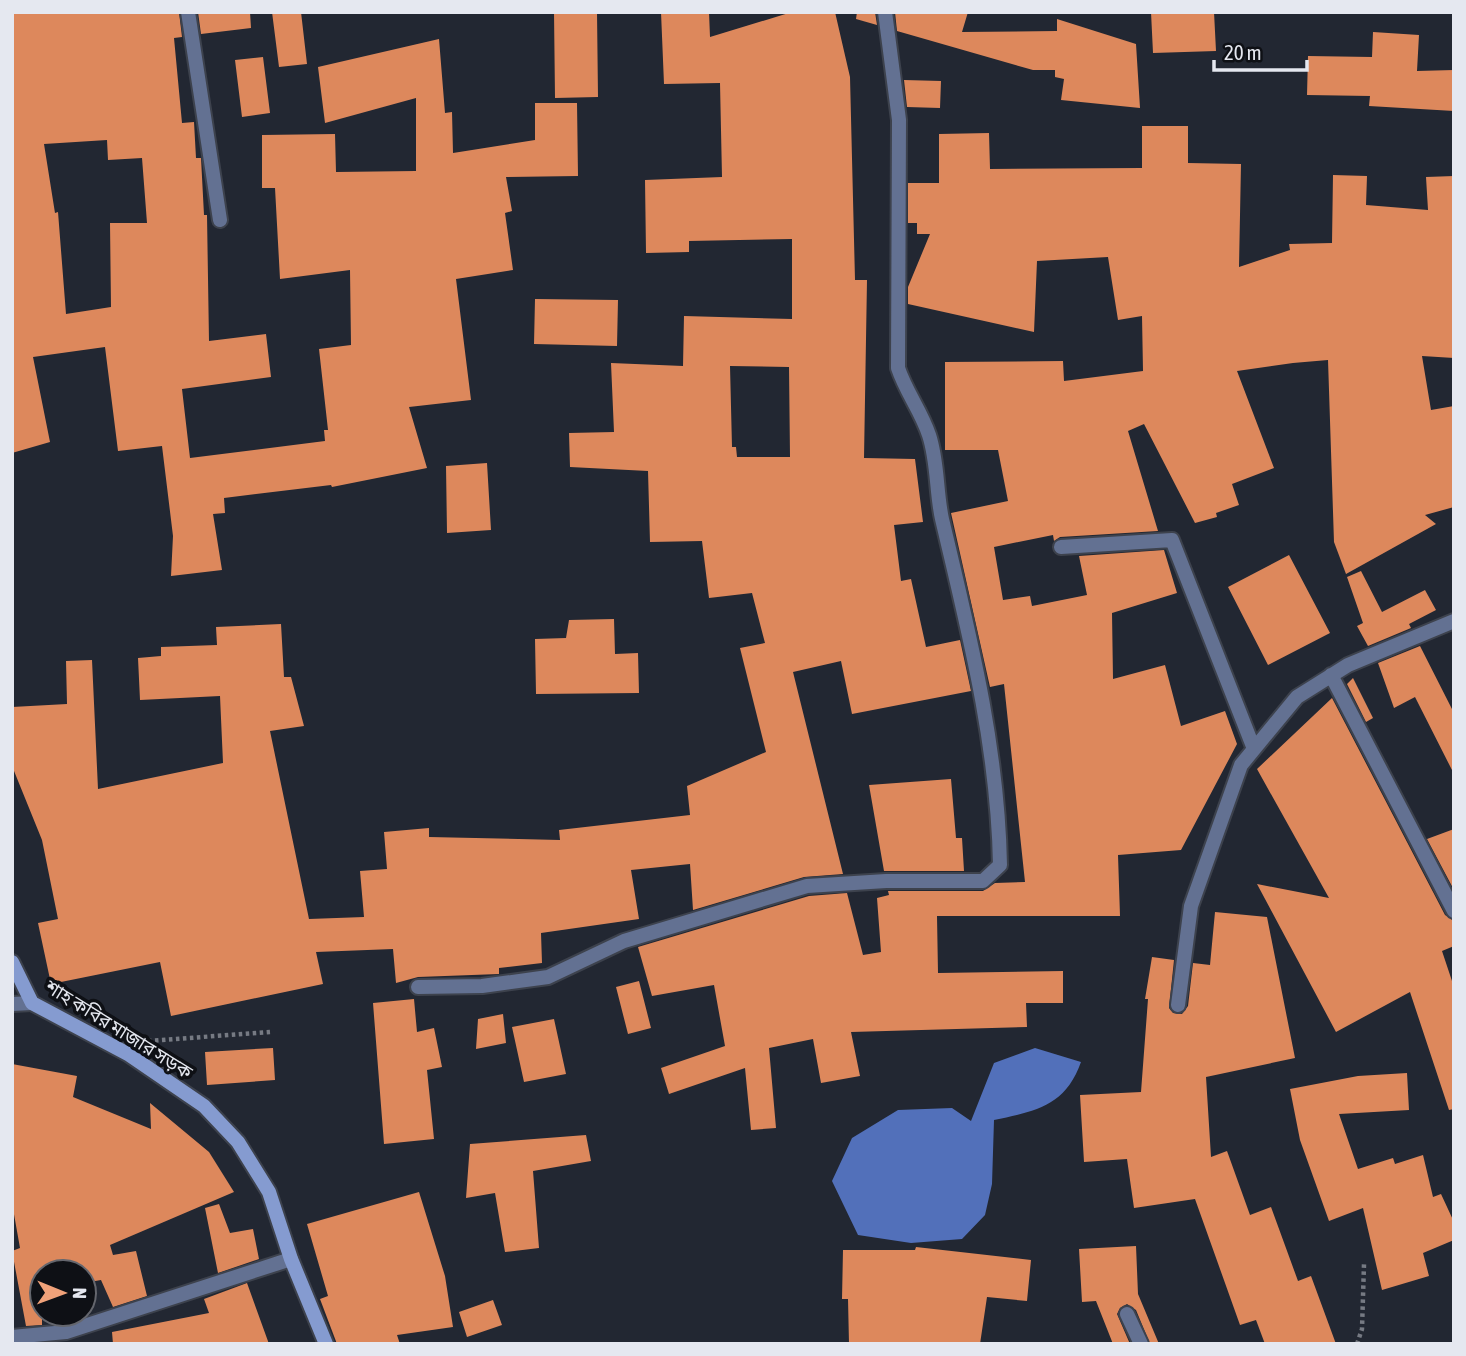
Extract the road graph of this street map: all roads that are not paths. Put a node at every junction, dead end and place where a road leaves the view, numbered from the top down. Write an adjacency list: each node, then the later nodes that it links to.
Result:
1 (188, 12): 3 (street)
2 (885, 12): 10 (street)
3 (220, 220)
4 (1061, 547): 7 (street)
5 (1454, 621): 6 (street)
6 (1331, 675): 7 (street); 8 (street)
7 (1254, 749): 13 (street)
8 (1454, 911)
9 (12, 962): 11 (main road, শাহ কবির মাজার সড়ক)
10 (418, 987)
11 (32, 1003): 12 (street); 14 (main road, শাহ কবির মাজার সড়ক)
12 (12, 1004)
13 (1178, 1005)
14 (291, 1259): 16 (street); 17 (main road, শাহ কবির মাজার সড়ক)
15 (1128, 1314): 18 (street)
16 (12, 1337)
17 (327, 1344)
18 (1141, 1344)

